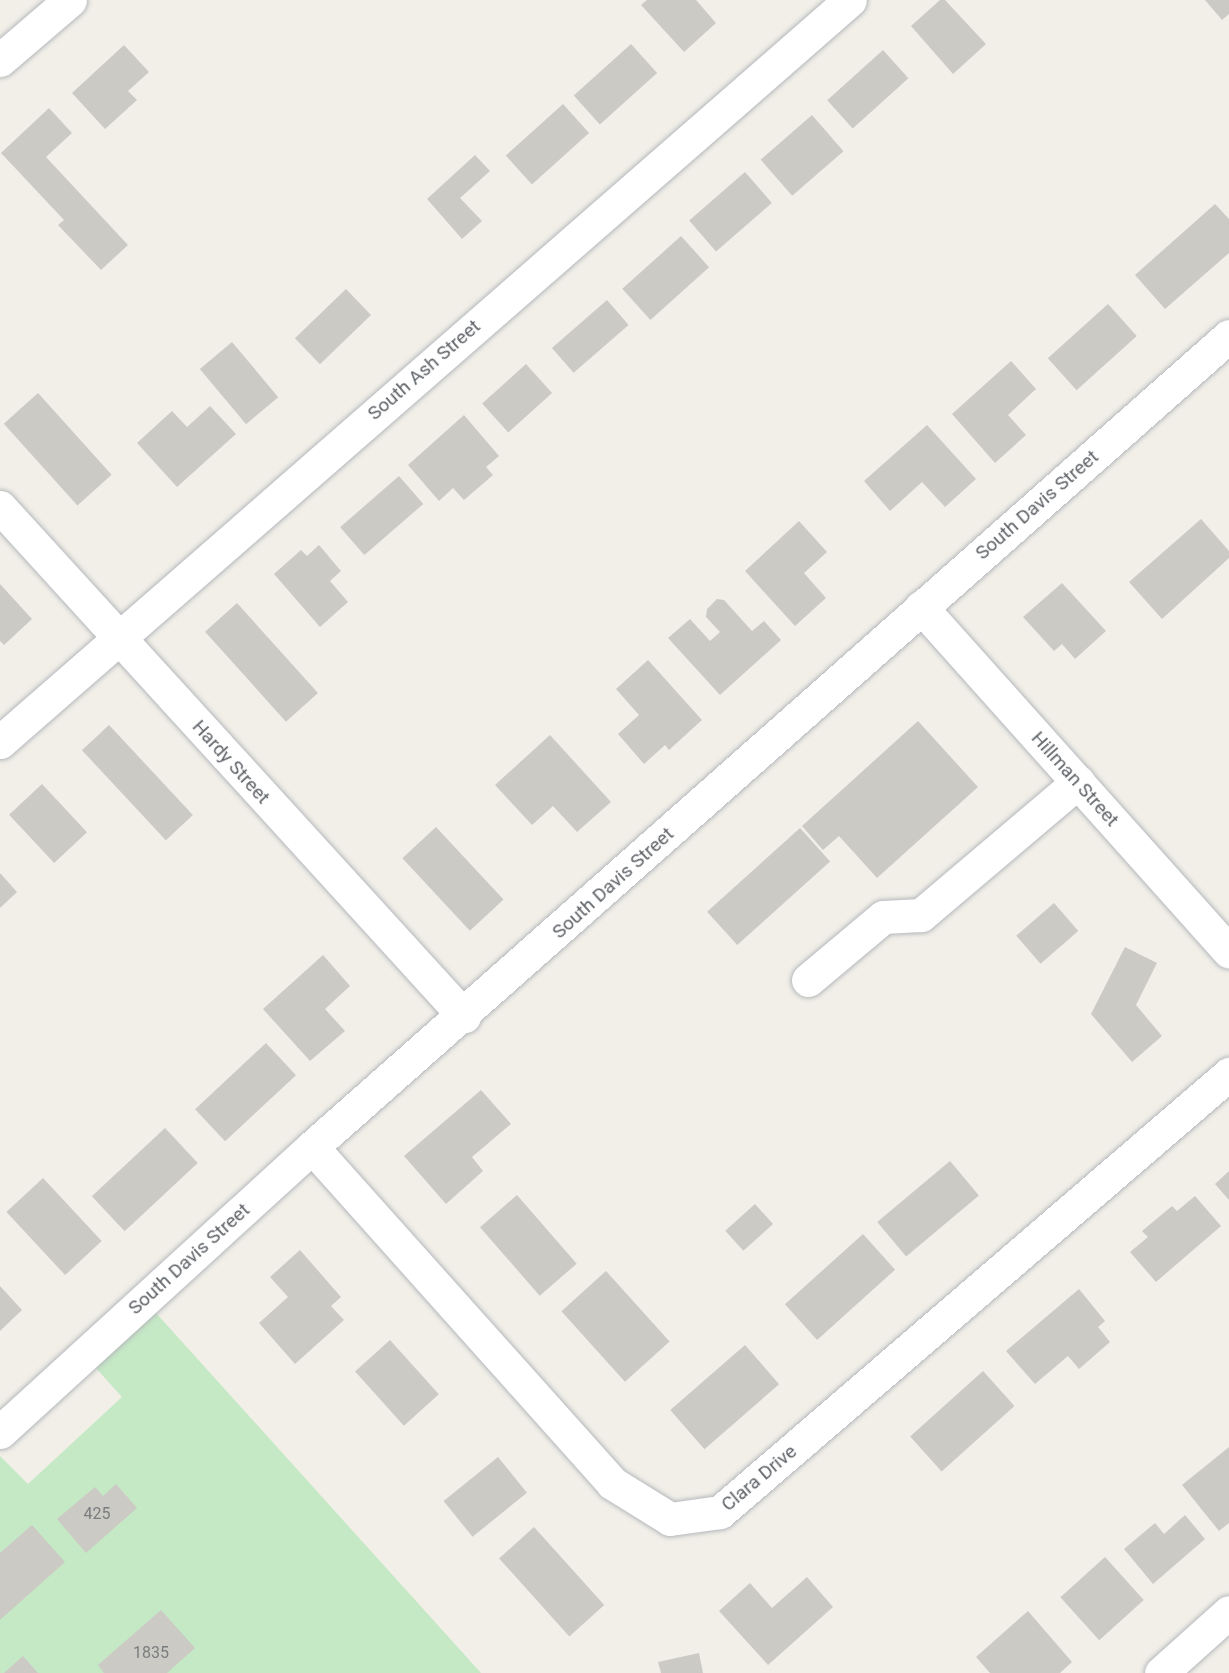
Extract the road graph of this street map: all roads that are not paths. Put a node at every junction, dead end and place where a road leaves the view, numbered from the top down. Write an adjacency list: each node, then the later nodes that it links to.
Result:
1 (70, 0): 3 (street)
2 (850, 0): 7 (street, South Ash Street)
3 (0, 60)
4 (1229, 336): 6 (street, South Davis Street)
5 (0, 507): 7 (street, Hardy Street)
6 (921, 607): 9 (street, Hillman Street); 12 (street, South Davis Street)
7 (117, 638): 8 (street, South Ash Street); 12 (street, Hardy Street)
8 (0, 742)
9 (1078, 782): 10 (street, Hillman Street); 11 (street)
10 (1229, 951)
11 (808, 980)
12 (464, 1016): 14 (street, South Davis Street)
13 (1229, 1074): 14 (street, Clara Drive)
14 (312, 1147): 15 (street, South Davis Street)
15 (0, 1432)
16 (1229, 1612): 17 (street)
17 (1161, 1673)

